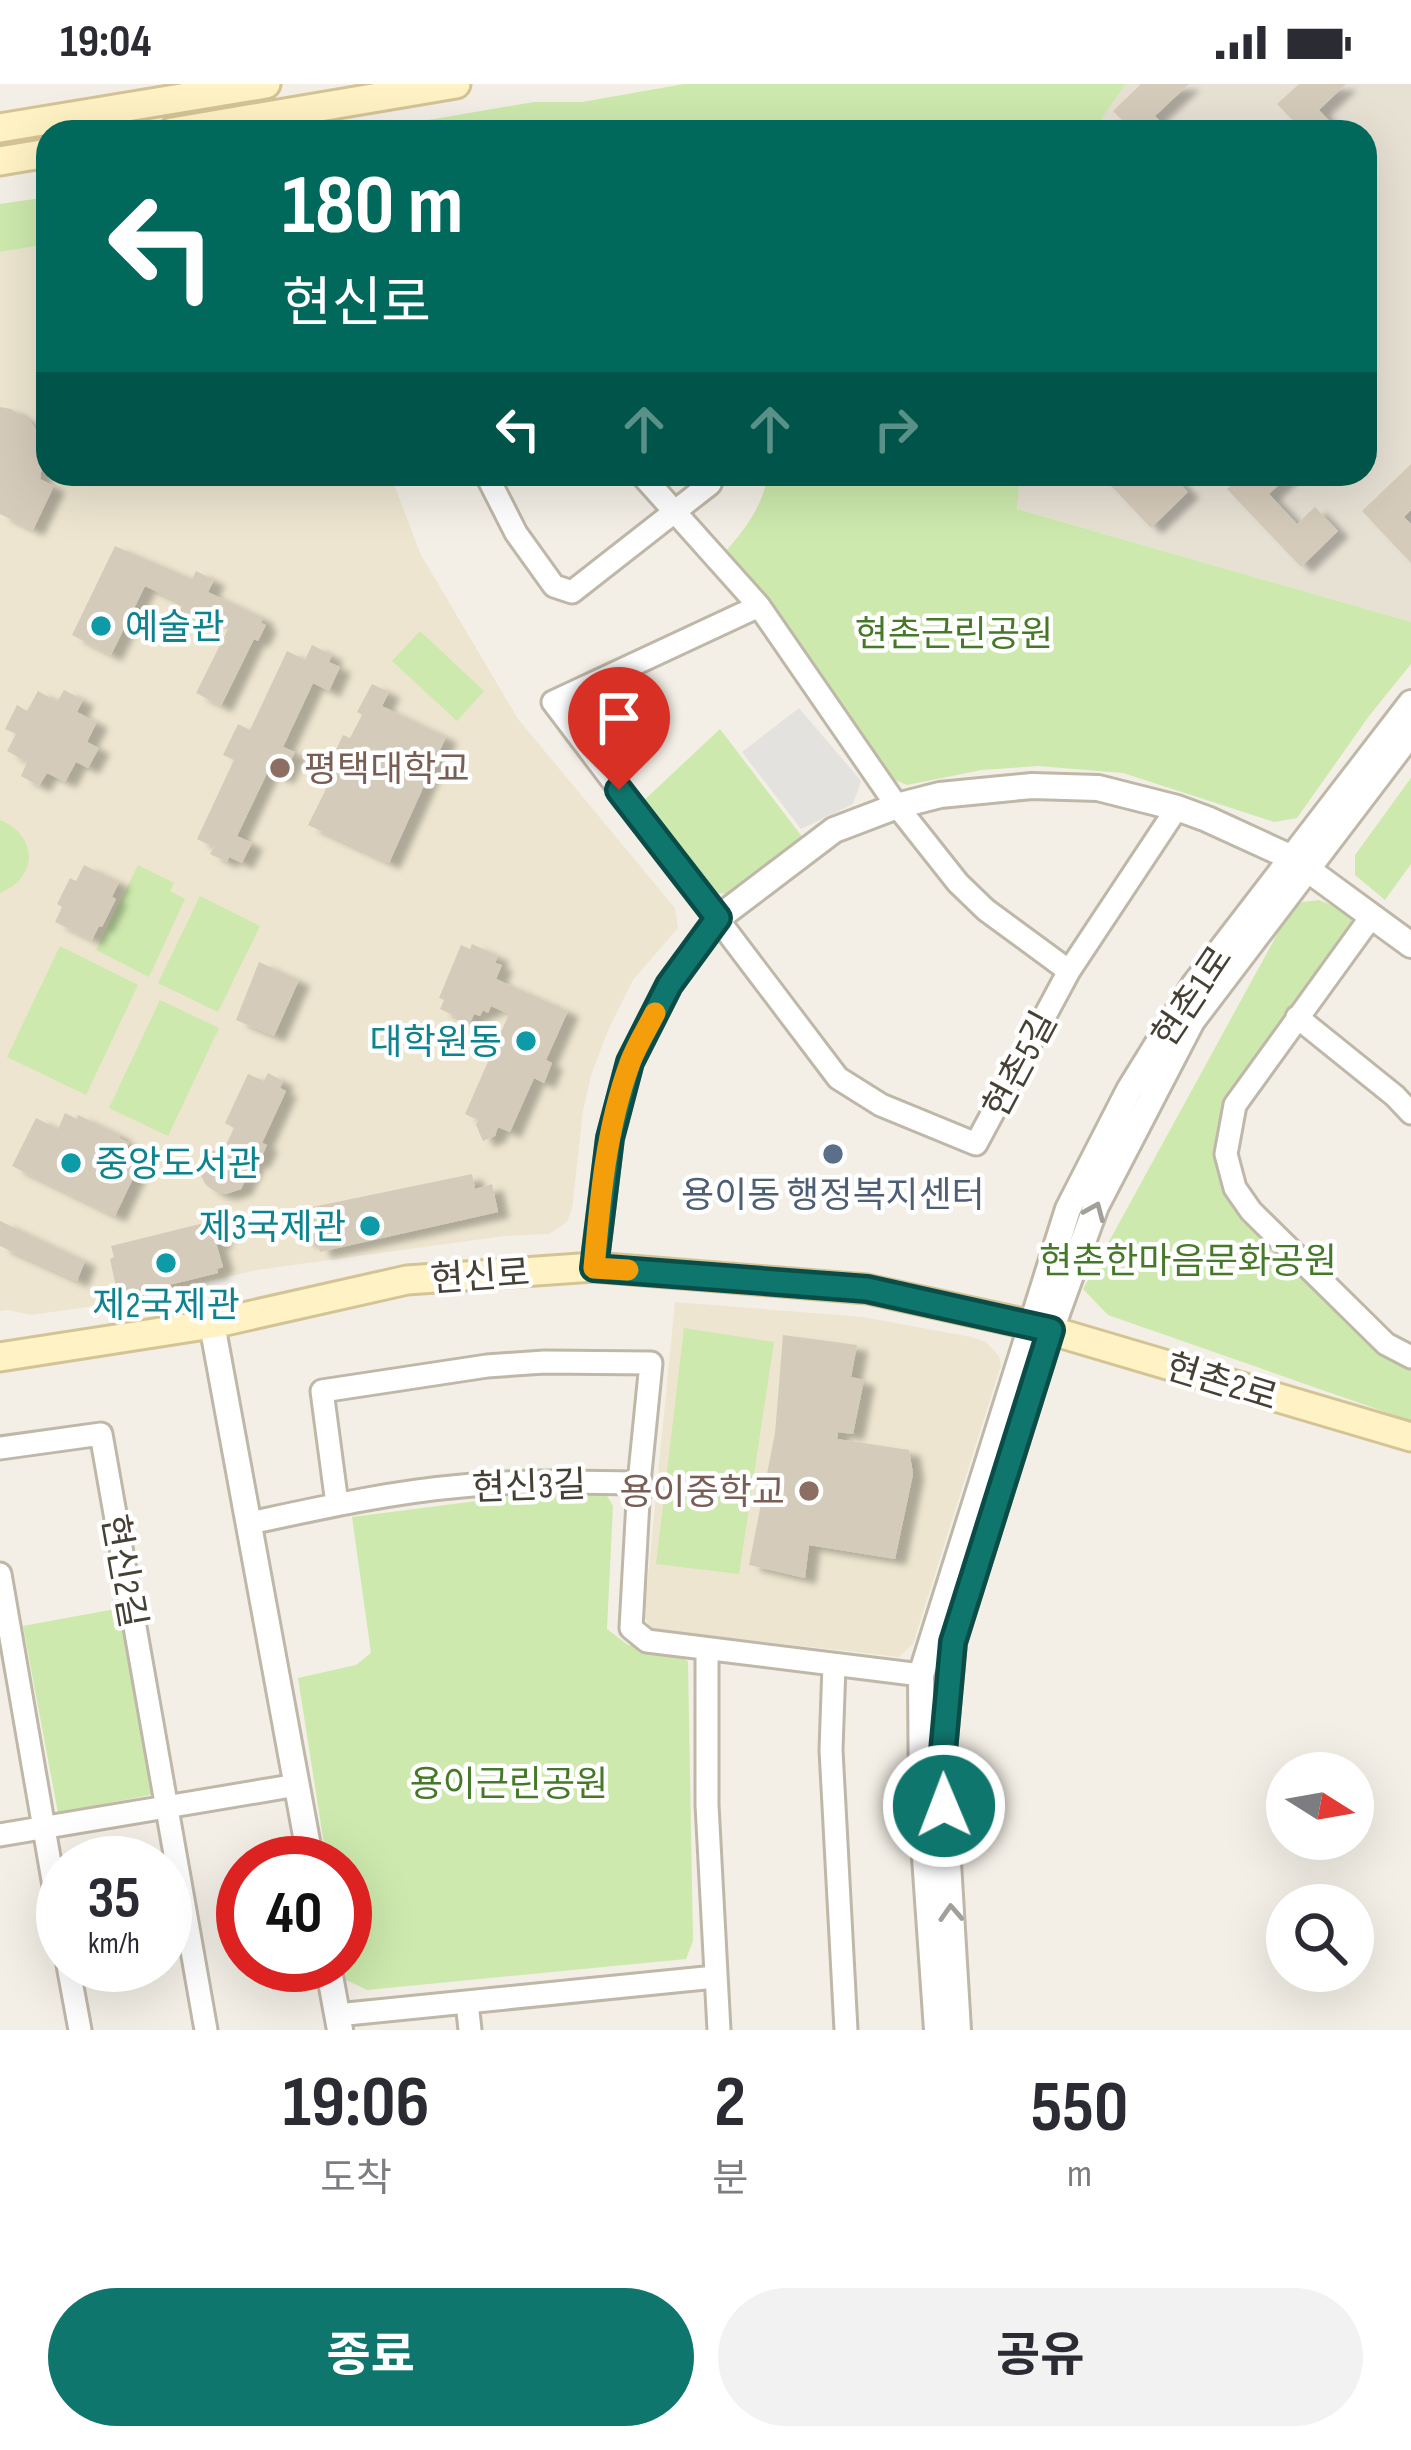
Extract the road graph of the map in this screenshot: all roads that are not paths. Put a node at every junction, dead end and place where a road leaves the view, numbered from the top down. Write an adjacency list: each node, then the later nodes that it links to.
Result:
1 (266, 84): 3 (main road)
2 (456, 84): 4 (main road)
3 (48, 120)
4 (243, 120)
5 (36, 122): 6 (main road)
6 (0, 128)
7 (36, 155): 8 (main road)
8 (0, 161)
9 (492, 486): 12 (street)
10 (651, 486): 12 (street)
11 (708, 486): 12 (street)
12 (674, 514): 13 (street)
13 (760, 606): 16 (street); 20 (street, 현촌5길)
14 (1411, 704): 18 (street, 현촌1로)
15 (1411, 734): 18 (street)
16 (897, 806): 17 (street); 20 (street); 22 (street)
17 (1177, 808): 18 (street); 22 (street, 현촌5길)
18 (1300, 864): 19 (street); 27 (street, 현촌1로)
19 (1371, 916): 21 (street); 23 (street)
20 (718, 918): 22 (street, 현촌5길); 25 (street)
21 (1408, 937)
22 (1069, 971)
23 (1297, 1017): 24 (street); 29 (street)
24 (1411, 1113)
25 (594, 1268): 26 (main road, 현신로); 27 (main road, 현신로)
26 (212, 1324): 28 (main road, 현신로); 34 (street)
27 (1042, 1327): 30 (main road, 현촌2로); 38 (street); 56 (street, one-way to 27)
28 (0, 1357)
29 (1411, 1357)
30 (1411, 1437)
31 (0, 1448): 40 (street, 현신2길)
32 (639, 1483): 33 (street, 현신3길); 33 (street); 36 (street, 현신3길)
33 (337, 1504): 34 (street, 현신3길)
34 (250, 1522): 39 (street)
35 (0, 1574): 41 (street)
36 (707, 1649): 37 (street, 현신3길); 45 (street)
37 (834, 1665): 38 (street, 현신3길); 54 (street)
38 (921, 1675): 55 (street)
39 (297, 1785): 40 (street); 44 (street)
40 (166, 1808): 41 (street); 51 (street, 현신2길)
41 (43, 1827): 42 (street); 43 (street)
42 (0, 1835)
43 (45, 1836)
44 (306, 1836)
45 (715, 1977): 48 (street); 53 (street)
46 (73, 1992): 50 (street)
47 (333, 1992): 49 (street)
48 (466, 2002): 49 (street); 52 (street)
49 (339, 2023)
50 (80, 2030)
51 (206, 2030)
52 (470, 2030)
53 (719, 2030)
54 (846, 2030)
55 (937, 2030)
56 (958, 2030)

